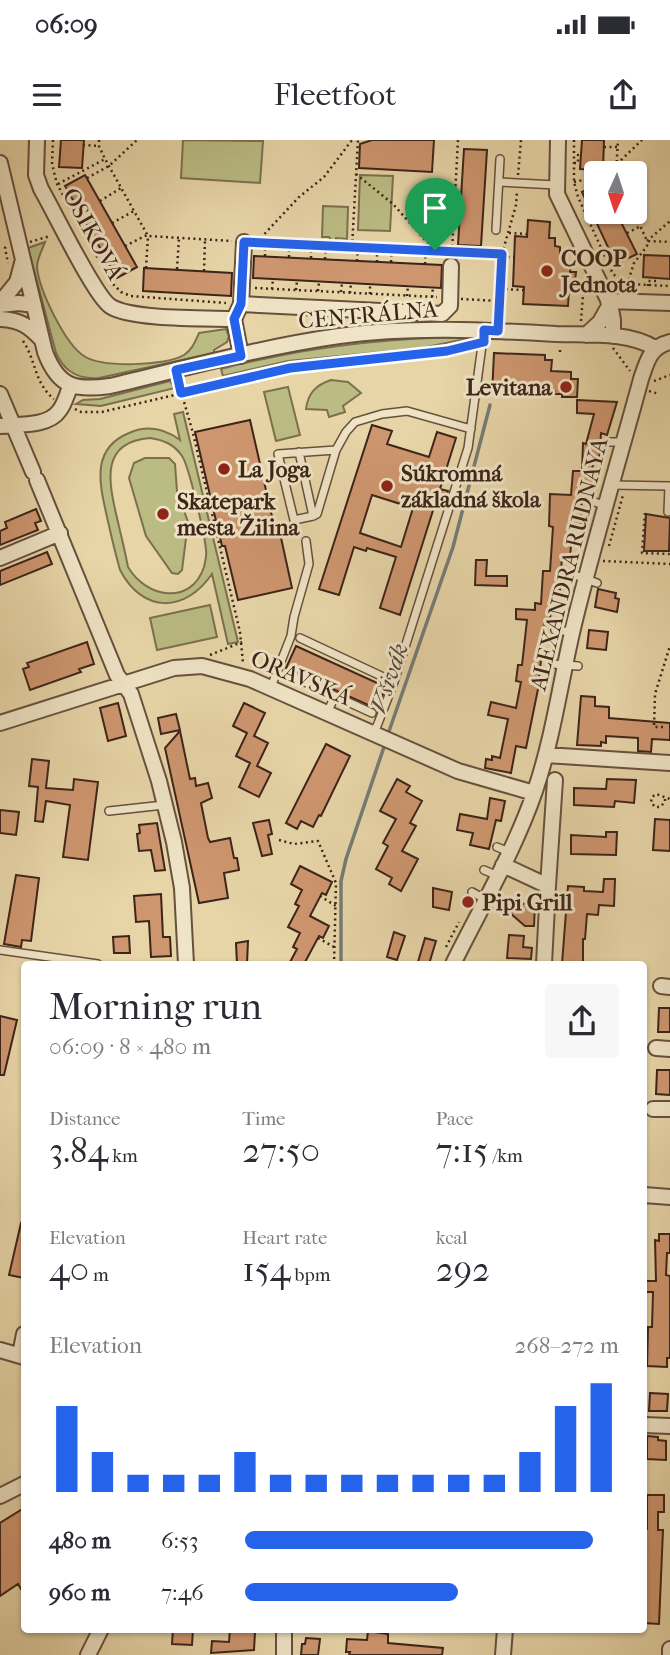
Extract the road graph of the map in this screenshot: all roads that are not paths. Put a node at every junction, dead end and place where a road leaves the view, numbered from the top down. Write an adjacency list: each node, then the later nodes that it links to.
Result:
1 (37, 140): 16 (street, OSIKOVÁ)
2 (558, 140): 6 (street)
3 (500, 159): 5 (lane)
4 (0, 163): 9 (street)
5 (499, 182): 6 (lane); 7 (lane)
6 (556, 185): 11 (street)
7 (496, 230)
8 (244, 242): 13 (street)
9 (23, 258): 14 (street); 15 (street)
10 (452, 266): 13 (street)
11 (613, 302): 12 (street); 17 (street); 20 (street)
12 (670, 303)
13 (241, 304): 16 (street)
14 (34, 305): 15 (street); 19 (street)
15 (0, 311): 19 (street)
16 (234, 319): 23 (street)
17 (583, 331): 18 (street, CENTRÁLNA); 20 (street, CENTRÁLNA)
18 (489, 334): 23 (street, CENTRÁLNA); 27 (lane)
19 (42, 340): 24 (street)
20 (612, 342): 22 (street, CENTRÁLNA)
21 (670, 342): 22 (street)
22 (655, 348): 30 (street, ALEXANDRA RUDNAYA)
23 (241, 356): 24 (street, CENTRÁLNA)
24 (71, 385): 26 (street)
25 (0, 394): 26 (street)
26 (7, 425): 33 (street)
27 (471, 429): 28 (lane); 41 (lane)
28 (336, 450): 29 (lane); 32 (lane)
29 (299, 452): 32 (lane); 32 (lane)
30 (613, 478): 31 (lane); 36 (street, ALEXANDRA RUDNAYA)
31 (668, 512)
32 (313, 516)
33 (60, 533): 35 (street); 40 (street)
34 (306, 541): 42 (lane)
35 (0, 558)
36 (577, 627): 37 (lane); 48 (street, ALEXANDRA RUDNAYA)
37 (555, 630)
38 (300, 638): 41 (lane)
39 (296, 678): 43 (lane)
40 (124, 682): 42 (street, ORAVSKÁ); 46 (street, ORAVSKÁ); 52 (street)
41 (394, 682): 47 (lane)
42 (271, 687): 44 (street, ORAVSKÁ)
43 (335, 696): 44 (lane); 45 (lane)
44 (327, 713): 47 (street, ORAVSKÁ)
45 (372, 713)
46 (0, 723)
47 (376, 735): 51 (street, ORAVSKÁ)
48 (546, 755): 49 (street); 51 (street, ALEXANDRA RUDNAYA)
49 (670, 763)
50 (555, 780): 55 (street)
51 (534, 793): 54 (street, ALEXANDRA RUDNAYA)
52 (165, 804): 53 (lane); 61 (street)
53 (109, 811)
54 (498, 862): 55 (street); 57 (street, ALEXANDRA RUDNAYA)
55 (548, 886): 63 (street)
56 (472, 892): 57 (lane)
57 (485, 900): 58 (lane); 62 (street, ALEXANDRA RUDNAYA)
58 (505, 910)
59 (0, 950): 60 (lane)
60 (77, 961)
61 (186, 961)
62 (454, 961)
63 (544, 961)
64 (653, 1109): 65 (street)
65 (670, 1110)
66 (647, 1195): 67 (street)
67 (670, 1197)
68 (0, 1350): 69 (street)
69 (21, 1356)
70 (647, 1425): 71 (street)
71 (670, 1426)
72 (21, 1486): 73 (street)
73 (0, 1496)
74 (99, 1633): 78 (street)
75 (284, 1633): 79 (street)
76 (505, 1633): 80 (street)
77 (670, 1649): 81 (street)
78 (88, 1655)
79 (284, 1655)
80 (503, 1655)
81 (670, 1655)

